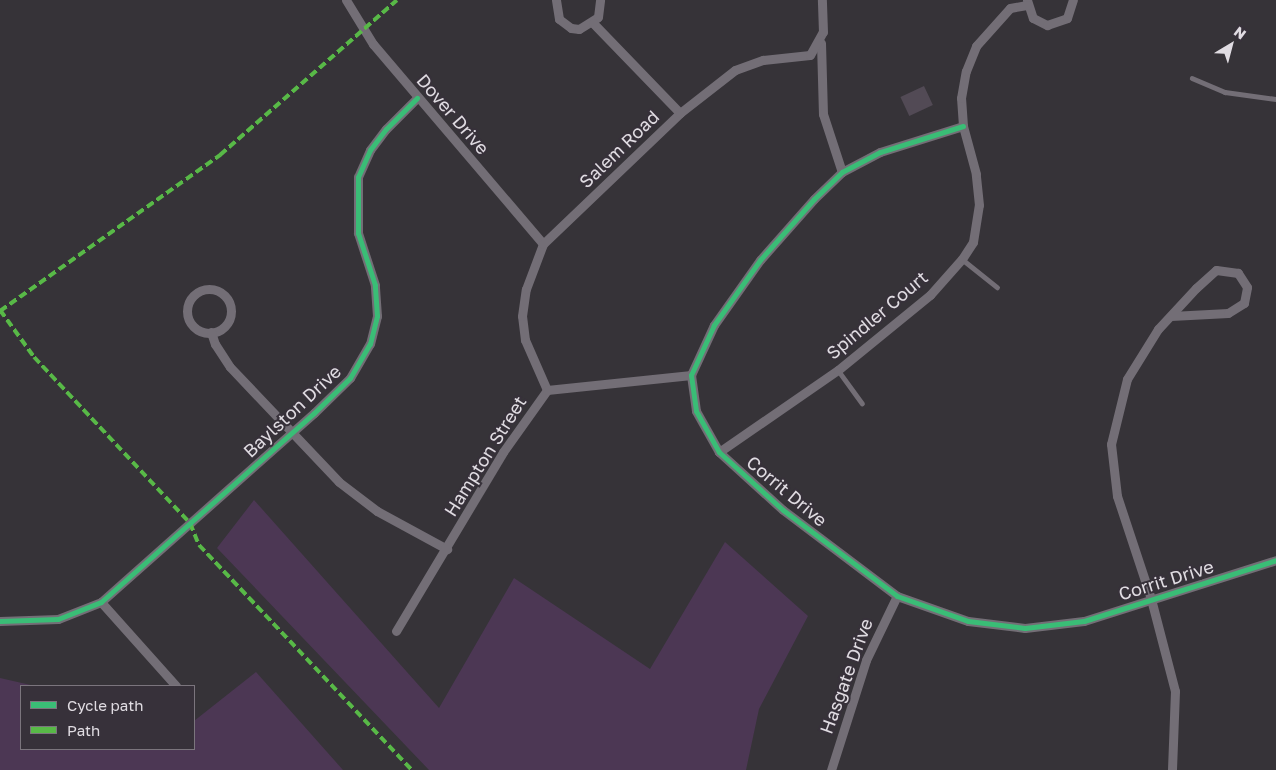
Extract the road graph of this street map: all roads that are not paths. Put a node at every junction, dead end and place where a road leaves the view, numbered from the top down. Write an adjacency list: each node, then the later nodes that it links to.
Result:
1 (346, 0): 10 (street, Dover Drive)
2 (556, 0): 7 (street)
3 (600, 0): 7 (street)
4 (822, 0): 8 (street)
5 (1073, 0): 6 (street, Spindler Court)
6 (1027, 2): 13 (street, Spindler Court)
7 (593, 22): 12 (street)
8 (821, 41): 12 (street, Salem Road); 14 (street)
9 (1192, 78): 11 (lane)
10 (418, 98): 15 (street, Dover Drive); 24 (street, Baylston Drive)
11 (1276, 99)
12 (680, 113): 15 (street, Salem Road)
13 (963, 126): 14 (street); 16 (street, Spindler Court)
14 (842, 172): 21 (street)
15 (543, 244): 22 (street, Salem Road)
16 (962, 259): 17 (lane); 20 (street, Spindler Court)
17 (997, 287)
18 (1171, 316): 18 (street); 29 (street)
19 (211, 332): 19 (street); 24 (street)
20 (838, 370): 23 (lane); 25 (street, Spindler Court)
21 (691, 376): 22 (street, Hampton Street); 25 (street, Corrit Drive)
22 (547, 390): 26 (street, Hampton Street)
23 (862, 403)
24 (290, 433): 26 (street); 30 (street, Baylston Drive)
25 (720, 452): 28 (street, Corrit Drive)
26 (447, 549): 32 (street, Hampton Street)
27 (1276, 560): 29 (street, Corrit Drive)
28 (897, 596): 29 (street, Corrit Drive); 34 (street, Hasgate Drive)
29 (1151, 599): 35 (street)
30 (101, 602): 31 (street, Baylston Drive); 33 (street)
31 (0, 621)
32 (396, 631)
33 (175, 685)
34 (831, 770)
35 (1172, 770)

